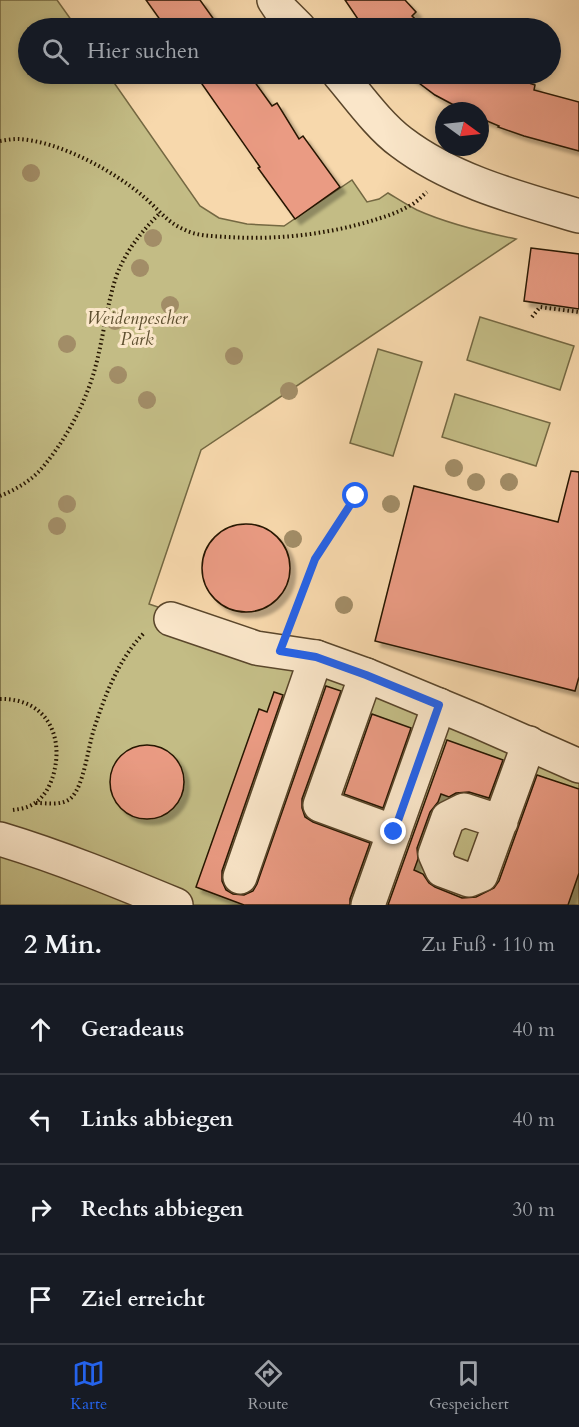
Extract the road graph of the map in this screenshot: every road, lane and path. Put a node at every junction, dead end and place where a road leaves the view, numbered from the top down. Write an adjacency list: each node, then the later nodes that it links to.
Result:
1 (274, 0): 2 (street)
2 (289, 18)
3 (347, 84): 5 (street)
4 (0, 141): 6 (path)
5 (452, 172): 6 (path); 7 (street)
6 (160, 213): 10 (path)
7 (579, 216)
8 (579, 312): 9 (path)
9 (532, 317)
10 (0, 496)
11 (356, 496): 13 (path)
12 (171, 619): 13 (street); 20 (path)
13 (280, 651): 14 (street)
14 (316, 657): 15 (street); 24 (street)
15 (366, 675): 17 (street); 23 (street)
16 (0, 699): 20 (path)
17 (439, 705): 18 (street); 23 (street)
18 (529, 743): 19 (street); 21 (street)
19 (579, 766)
20 (36, 803): 22 (path)
21 (501, 822)
22 (4, 825): 25 (street)
23 (394, 832): 26 (street)
24 (240, 877)
25 (176, 905)
26 (368, 905)

